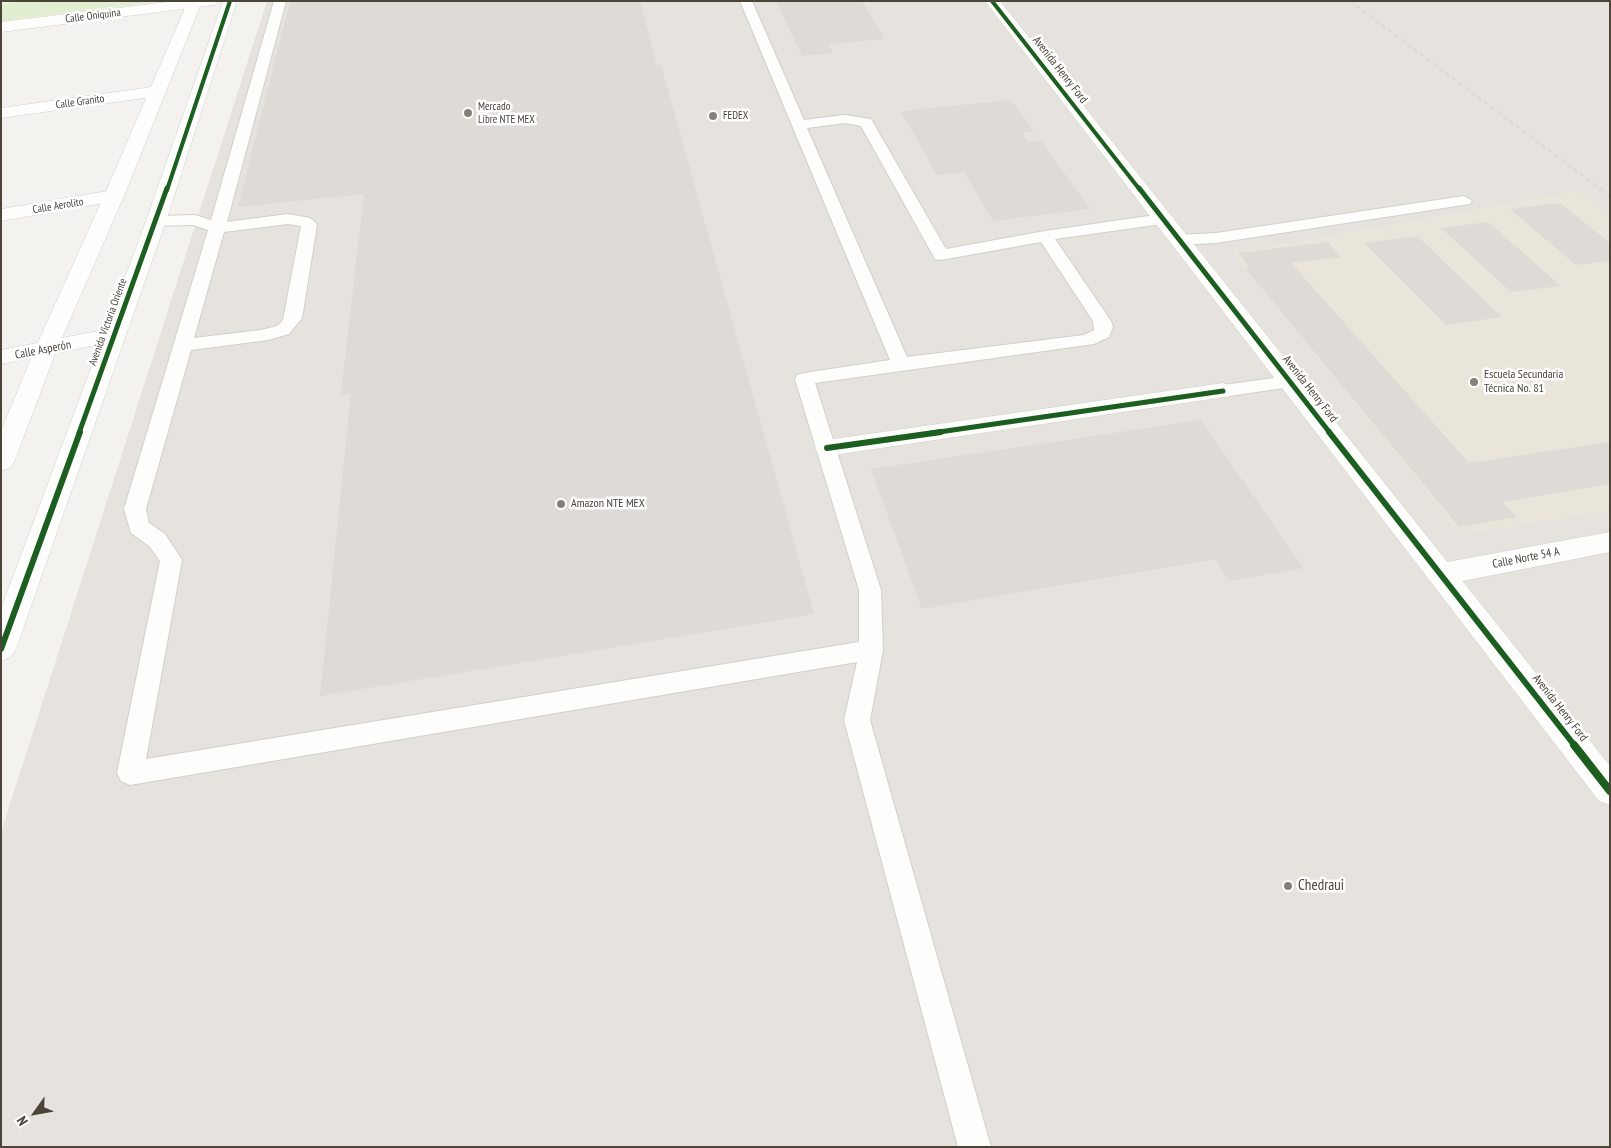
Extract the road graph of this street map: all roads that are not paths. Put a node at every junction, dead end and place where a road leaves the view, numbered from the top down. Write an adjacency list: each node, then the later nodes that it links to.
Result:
1 (214, 1): 6 (street, Calle Oniquina)
2 (230, 1): 15 (street, Avenida Victoria Oriente)
3 (280, 1): 16 (lane)
4 (746, 1): 10 (lane)
5 (992, 1): 14 (street, Avenida Henry Ford)
6 (195, 2): 7 (street, Calle Oniquina); 8 (street)
7 (1, 27)
8 (159, 91): 9 (street, Calle Granito); 11 (street)
9 (1, 113)
10 (798, 125): 17 (lane); 23 (lane)
11 (114, 196): 13 (street, Calle Aerolito); 21 (street)
12 (1464, 201): 18 (lane)
13 (1, 215)
14 (1162, 220): 17 (lane); 18 (street, Avenida Henry Ford)
15 (156, 221): 16 (lane); 19 (street, Avenida Victoria Oriente)
16 (217, 228): 20 (lane); 20 (lane)
17 (1045, 236): 23 (lane)
18 (1178, 240): 24 (street, Avenida Henry Ford)
19 (113, 335): 21 (street, Calle Asperón); 30 (street, Avenida Victoria Oriente)
20 (182, 345): 31 (lane)
21 (46, 350): 22 (street, Calle Asperón); 27 (street)
22 (1, 358)
23 (901, 364): 26 (lane)
24 (1289, 382): 25 (lane); 29 (street, Avenida Henry Ford)
25 (1223, 391): 26 (street)
26 (827, 448): 31 (lane)
27 (1, 462)
28 (1610, 542): 29 (street, Calle Norte 54 A)
29 (1442, 574): 32 (street, Avenida Henry Ford)
30 (1, 649)
31 (870, 650): 33 (lane)
32 (1610, 791)
33 (974, 1147)

